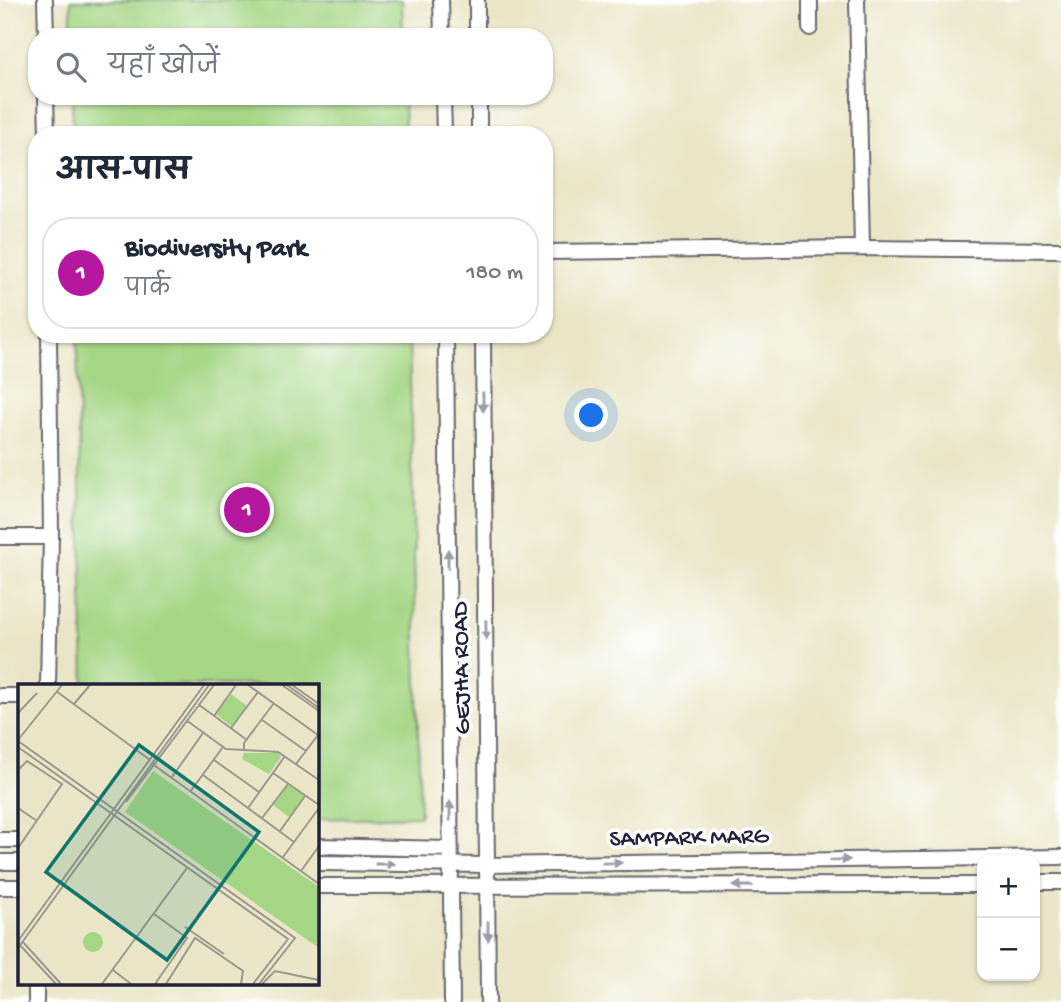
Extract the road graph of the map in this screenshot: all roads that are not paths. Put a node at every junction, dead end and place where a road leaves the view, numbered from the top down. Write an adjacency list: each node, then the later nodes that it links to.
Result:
1 (46, 0): 7 (street)
2 (441, 0): 8 (street)
3 (477, 0): 9 (street)
4 (810, 0): 6 (street)
5 (857, 0): 16 (street)
6 (810, 27)
7 (46, 28)
8 (442, 28)
9 (477, 28)
10 (47, 105): 13 (street)
11 (443, 105): 14 (street)
12 (479, 105): 15 (street)
13 (47, 126)
14 (444, 126)
15 (479, 126)
16 (862, 248): 17 (street); 18 (street)
17 (1061, 250)
18 (553, 252)
19 (49, 343): 23 (street)
20 (446, 343): 30 (street, GEJHA ROAD, one-way to 20)
21 (483, 343): 35 (street, GEJHA ROAD, one-way to 35)
22 (0, 537): 23 (street)
23 (51, 537): 24 (street)
24 (48, 684)
25 (0, 696): 26 (street)
26 (18, 696)
27 (0, 840): 28 (street)
28 (18, 840)
29 (318, 846): 30 (street)
30 (451, 857): 34 (street, SAMPARK MARG, one-way to 30); 35 (street, SAMPARK MARG); 40 (street, GEJHA ROAD)
31 (1061, 858): 35 (street, SAMPARK MARG, one-way to 31)
32 (0, 862): 33 (street)
33 (18, 862)
34 (318, 863)
35 (488, 864): 41 (street, GEJHA ROAD)
36 (1040, 882): 37 (street)
37 (1061, 882)
38 (977, 885): 41 (street, SAMPARK MARG, one-way to 41)
39 (318, 886): 40 (street, SAMPARK MARG)
40 (451, 886): 41 (street, SAMPARK MARG); 46 (street, GEJHA ROAD)
41 (488, 886): 47 (street, GEJHA ROAD, one-way to 47)
42 (0, 887): 43 (street)
43 (18, 887)
44 (36, 984): 45 (street)
45 (36, 1002)
46 (452, 1002)
47 (488, 1002)

